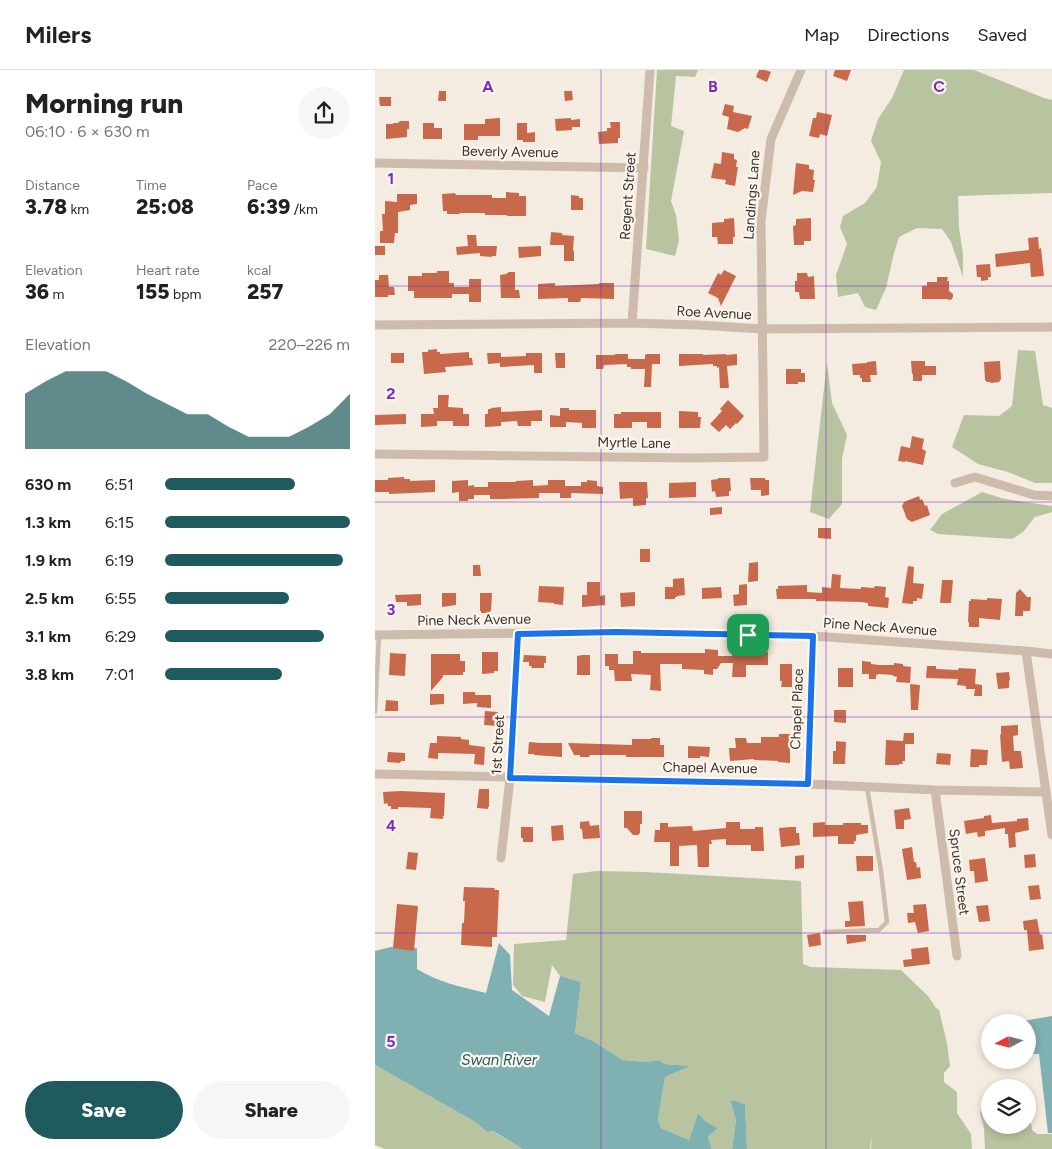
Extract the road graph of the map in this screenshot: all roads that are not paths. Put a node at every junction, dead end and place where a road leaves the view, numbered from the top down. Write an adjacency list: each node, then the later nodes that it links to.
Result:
1 (650, 70): 4 (street, Regent Street)
2 (801, 70): 8 (street, Landings Lane)
3 (375, 163): 4 (street, Beverly Avenue)
4 (644, 168): 5 (street, Regent Street)
5 (633, 323): 6 (street, Roe Avenue); 8 (street, Roe Avenue)
6 (375, 325)
7 (1052, 327): 8 (street, Roe Avenue)
8 (763, 329): 9 (street, Myrtle Lane)
9 (375, 454)
10 (955, 483): 11 (street)
11 (1052, 496)
12 (518, 634): 13 (street, Pine Neck Avenue); 14 (street, Pine Neck Avenue); 19 (street, 1st Street)
13 (377, 635): 17 (lane)
14 (813, 636): 15 (street, Pine Neck Avenue); 20 (street, Chapel Place)
15 (1026, 651): 16 (street, Pine Neck Avenue); 23 (street)
16 (1052, 654)
17 (375, 712)
18 (375, 774): 19 (street, Chapel Avenue)
19 (510, 778): 20 (street, Chapel Avenue); 25 (street, 1st Street)
20 (808, 784): 21 (street, Chapel Avenue)
21 (867, 787): 22 (street, Chapel Avenue); 26 (lane)
22 (935, 790): 23 (street, Chapel Avenue); 27 (street, Spruce Street)
23 (1048, 795): 24 (street)
24 (1052, 835)
25 (501, 858)
26 (825, 932)
27 (957, 956)

